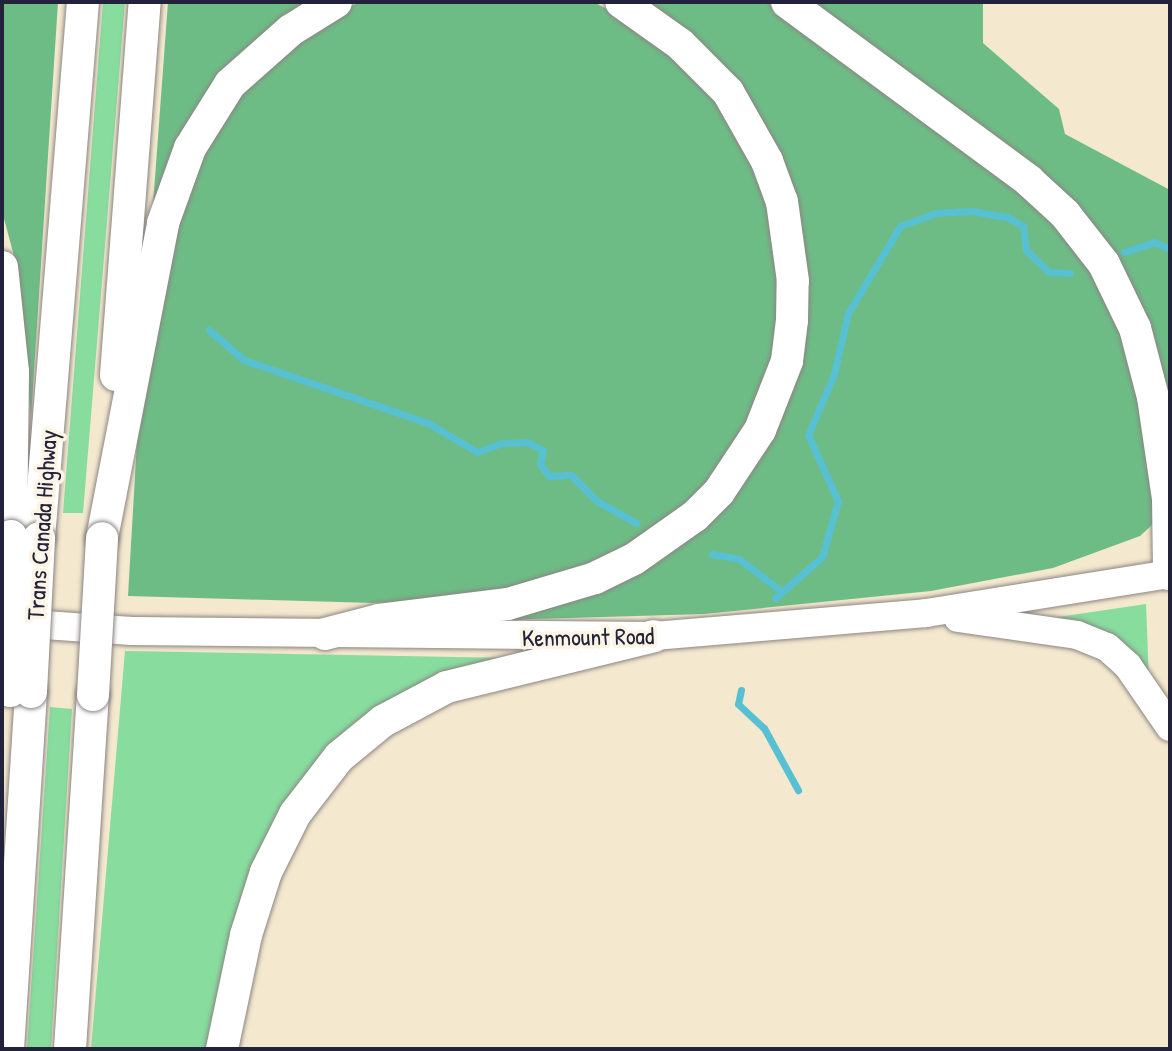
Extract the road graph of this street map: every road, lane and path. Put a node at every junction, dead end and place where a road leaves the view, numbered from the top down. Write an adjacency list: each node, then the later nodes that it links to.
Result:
1 (83, 2): 8 (highway, Trans Canada Highway)
2 (145, 2): 9 (highway)
3 (336, 2): 9 (highway)
4 (621, 2): 14 (highway)
5 (787, 2): 7 (highway)
6 (2, 267): 8 (highway)
7 (1164, 443): 10 (highway)
8 (25, 537): 17 (highway, Trans Canada Highway, bridge)
9 (102, 538): 18 (highway, bridge)
10 (1170, 574): 11 (main road); 12 (main road, Kenmount Road)
11 (1170, 593)
12 (926, 613): 15 (main road, Kenmount Road); 16 (main road)
13 (2, 622): 14 (main road, Kenmount Road)
14 (325, 634): 15 (main road, Kenmount Road)
15 (654, 636): 19 (highway)
16 (1170, 727)
17 (9, 1038)
18 (70, 1049)
19 (222, 1049)

